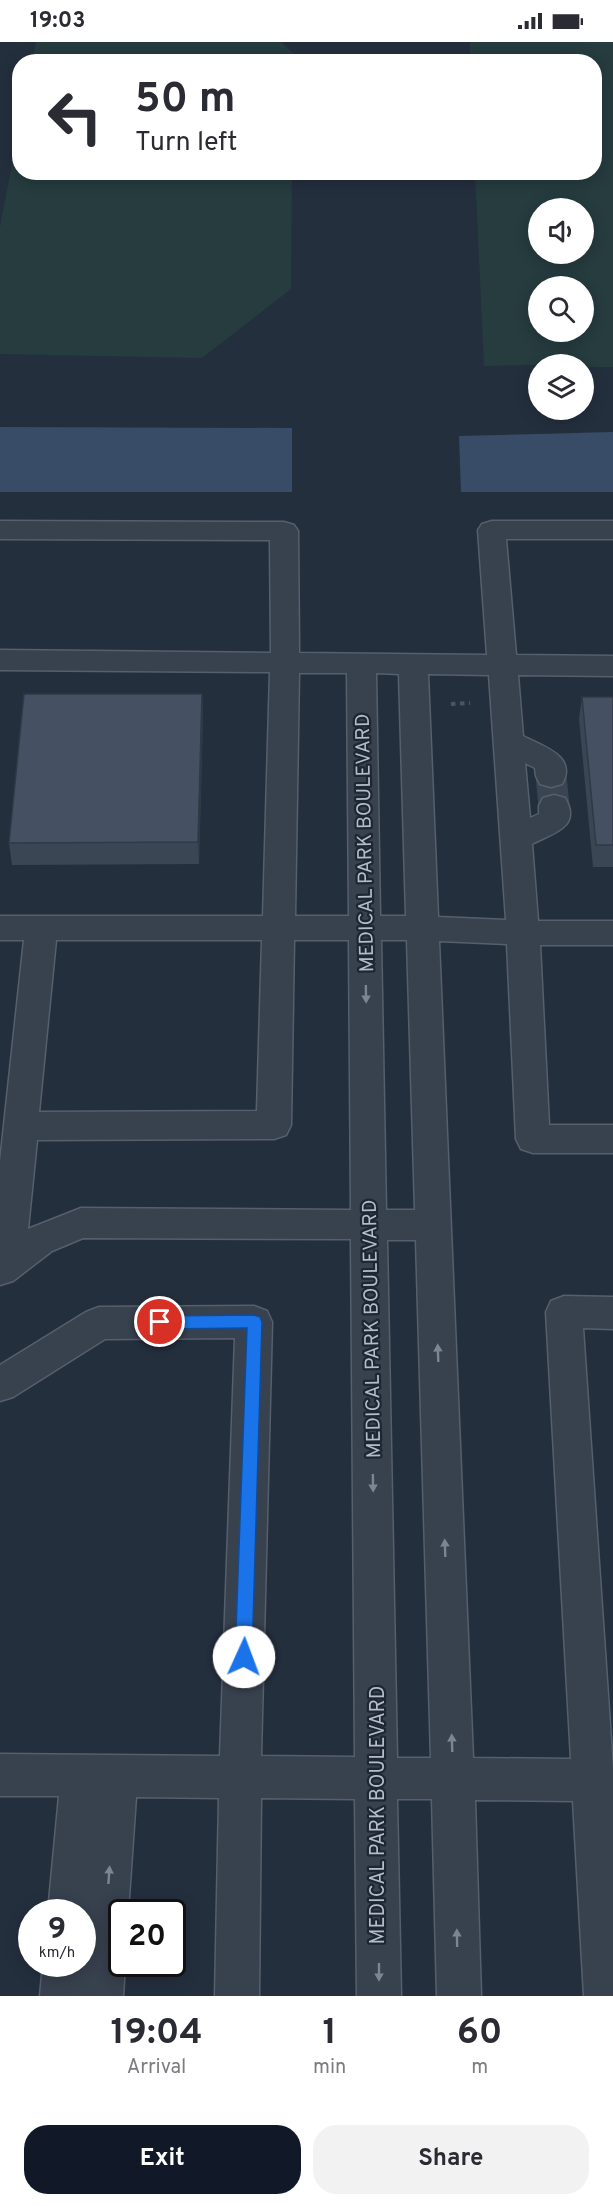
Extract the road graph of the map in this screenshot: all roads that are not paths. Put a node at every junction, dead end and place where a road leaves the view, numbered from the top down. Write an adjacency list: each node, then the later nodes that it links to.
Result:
1 (0, 530): 4 (street)
2 (613, 530): 7 (street)
3 (0, 660): 4 (street)
4 (285, 662): 5 (street); 16 (street)
5 (361, 663): 6 (street); 13 (street, MEDICAL PARK BOULEVARD)
6 (413, 664): 7 (street); 17 (street)
7 (501, 665): 8 (street); 9 (street)
8 (613, 666)
9 (508, 741): 10 (street); 12 (street)
10 (551, 776)
11 (554, 806): 12 (street)
12 (515, 839): 18 (street)
13 (365, 927): 16 (street); 17 (street); 22 (street, MEDICAL PARK BOULEVARD, one-way to 22)
14 (0, 928): 15 (street)
15 (41, 928): 16 (street); 20 (street)
16 (280, 928): 20 (street)
17 (422, 928): 18 (street); 23 (street)
18 (523, 933): 19 (street); 21 (street)
19 (613, 933)
20 (20, 1126): 24 (street)
21 (613, 1139)
22 (369, 1224): 23 (street); 24 (street); 30 (street, MEDICAL PARK BOULEVARD, one-way to 30)
23 (433, 1225): 31 (street, one-way to 23)
24 (3, 1267)
25 (613, 1313): 32 (street)
26 (0, 1385): 29 (street)
27 (0, 1775): 28 (street)
28 (99, 1776): 29 (street); 33 (street); 36 (street, one-way to 28)
29 (240, 1777): 30 (street); 37 (street)
30 (378, 1778): 31 (street); 38 (street, MEDICAL PARK BOULEVARD, one-way to 38)
31 (453, 1778): 32 (street); 39 (street, one-way to 31)
32 (603, 1789): 40 (street)
33 (73, 1899)
34 (64, 1977): 35 (street)
35 (62, 1996)
36 (101, 1996)
37 (237, 1996)
38 (379, 1996)
39 (459, 1996)
40 (606, 1996)

